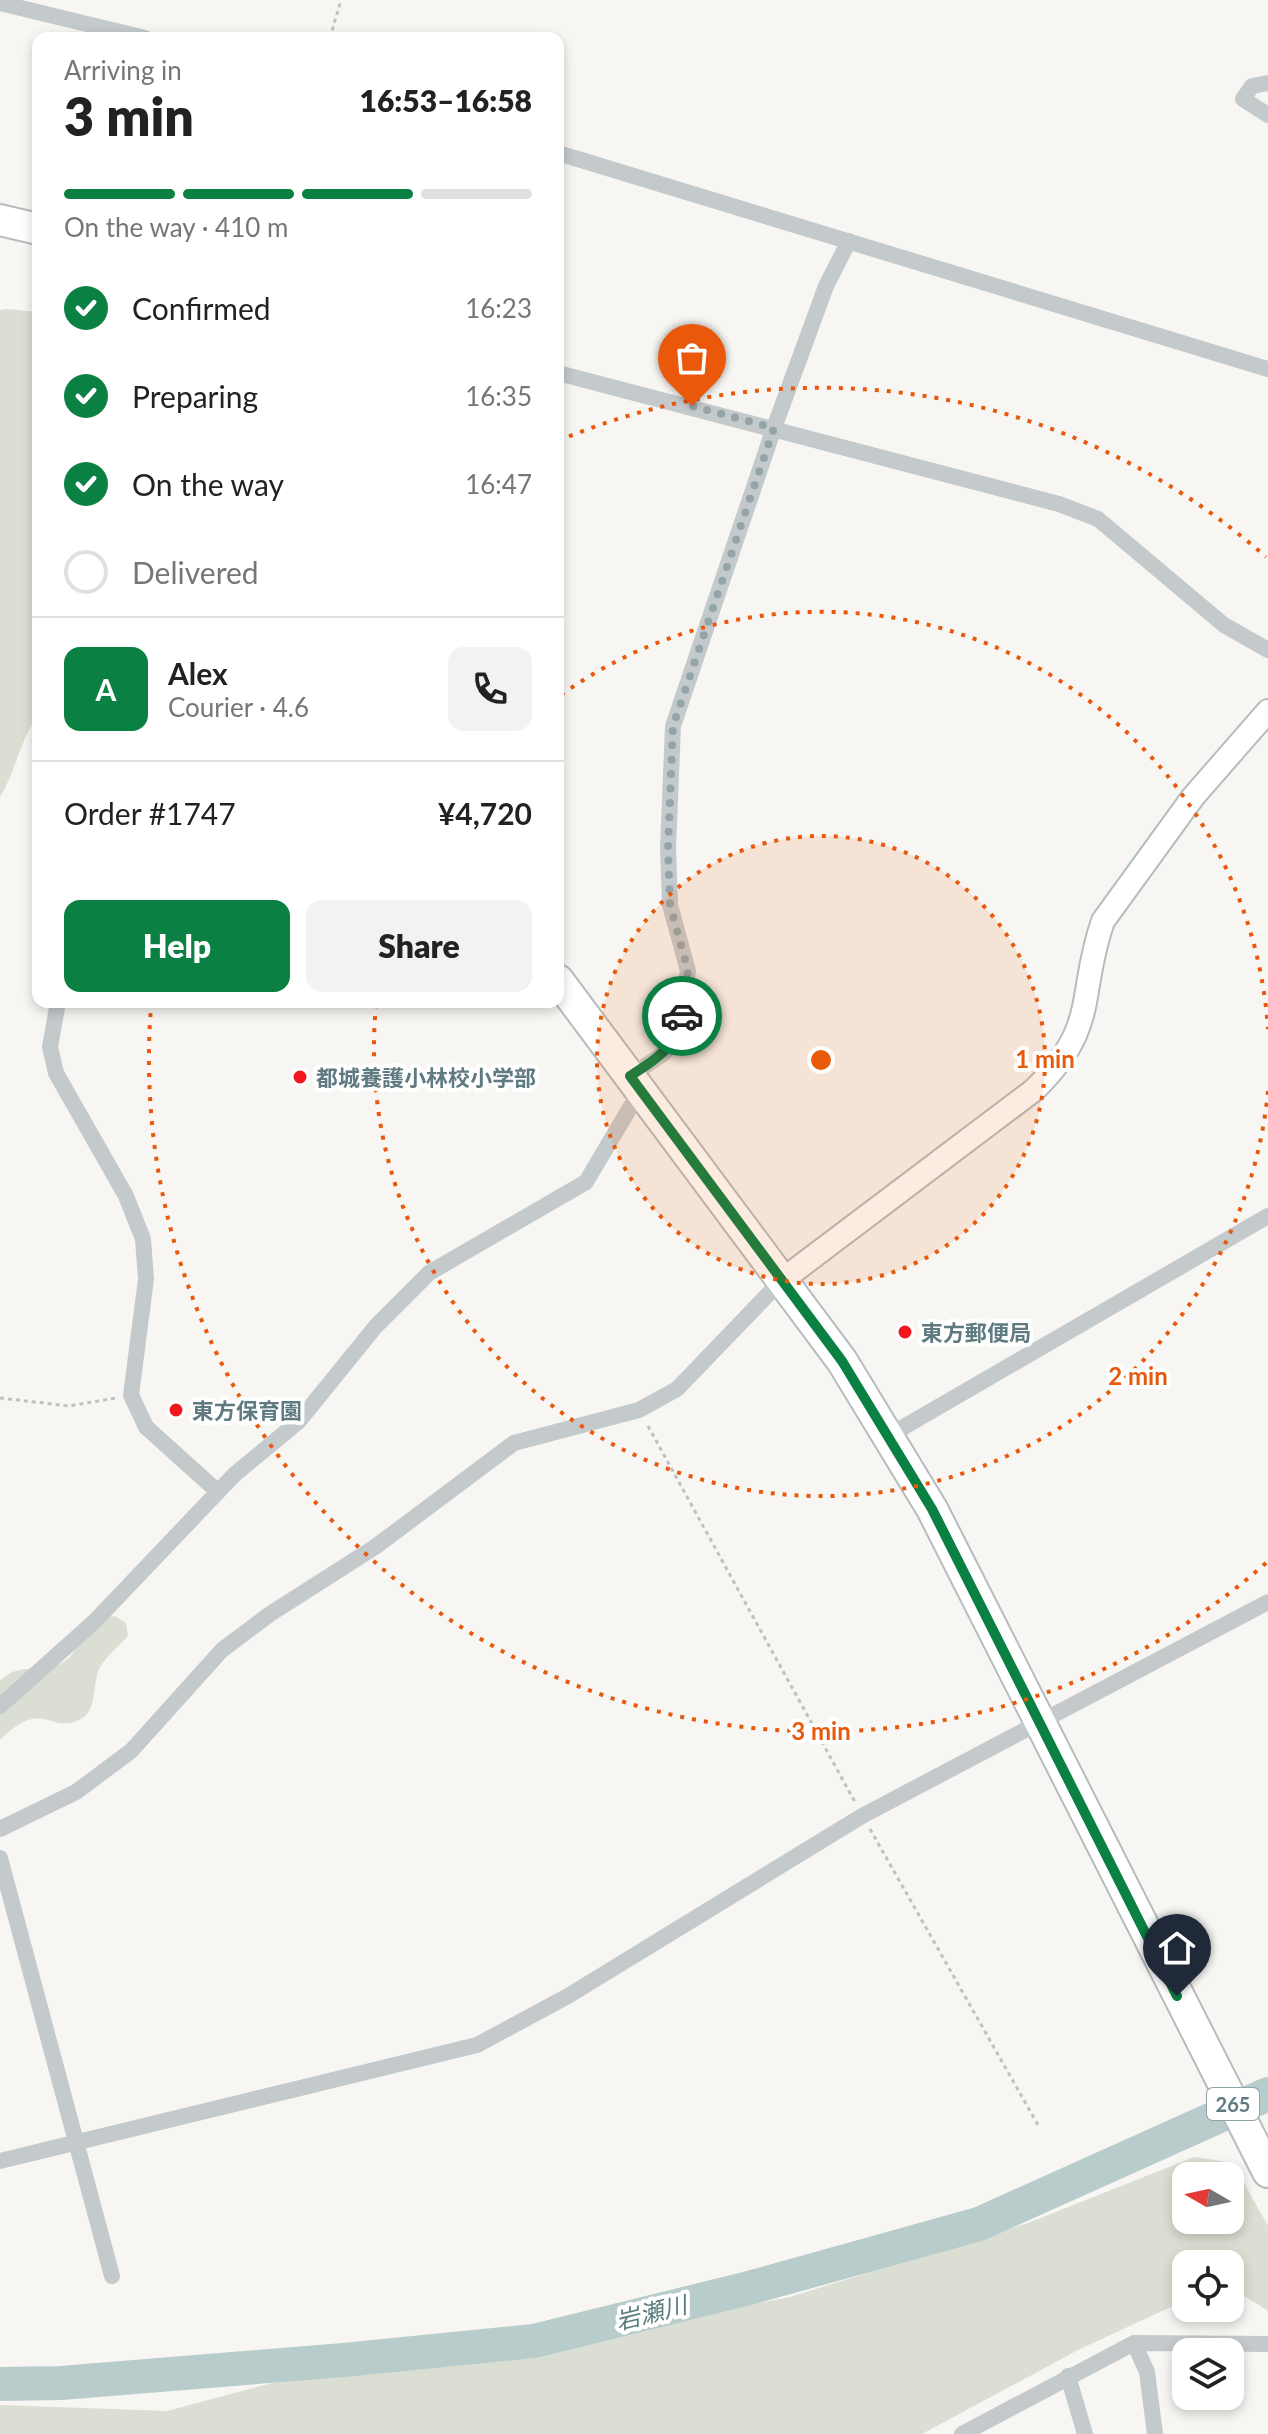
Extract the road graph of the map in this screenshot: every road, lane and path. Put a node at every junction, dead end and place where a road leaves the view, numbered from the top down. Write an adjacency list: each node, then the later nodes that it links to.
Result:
1 (341, 0): 4 (path)
2 (0, 3): 3 (street)
3 (120, 32)
4 (332, 32)
5 (1268, 83): 6 (street)
6 (1268, 115)
7 (564, 155): 10 (street)
8 (0, 220): 9 (highway)
9 (32, 228)
10 (849, 241): 11 (street); 13 (street)
11 (1268, 369)
12 (564, 375): 13 (street)
13 (774, 428): 14 (street); 18 (street)
14 (1268, 650)
15 (1268, 711): 20 (street)
16 (564, 988): 18 (highway, 265)
17 (57, 1008): 21 (street)
18 (638, 1086): 20 (highway, 265); 25 (street)
19 (1268, 1216): 24 (street)
20 (781, 1281): 23 (street); 24 (highway, 265)
21 (131, 1395): 22 (path); 25 (street)
22 (0, 1398)
23 (639, 1410): 29 (path); 30 (street)
24 (890, 1435): 28 (highway, 265)
25 (217, 1491): 27 (street)
26 (1268, 1602): 28 (street)
27 (0, 1706)
28 (1039, 1723): 29 (street); 35 (highway, 265)
29 (862, 1816): 32 (path); 33 (street)
30 (0, 1829)
31 (0, 1858): 33 (street)
32 (1038, 2125)
33 (76, 2144): 34 (street); 36 (street)
34 (0, 2161)
35 (1264, 2165)
36 (112, 2276)
37 (1134, 2343): 38 (street); 39 (street); 42 (street)
38 (1268, 2344)
39 (1068, 2376): 40 (street); 41 (street)
40 (962, 2434)
41 (1085, 2434)
42 (1155, 2434)

